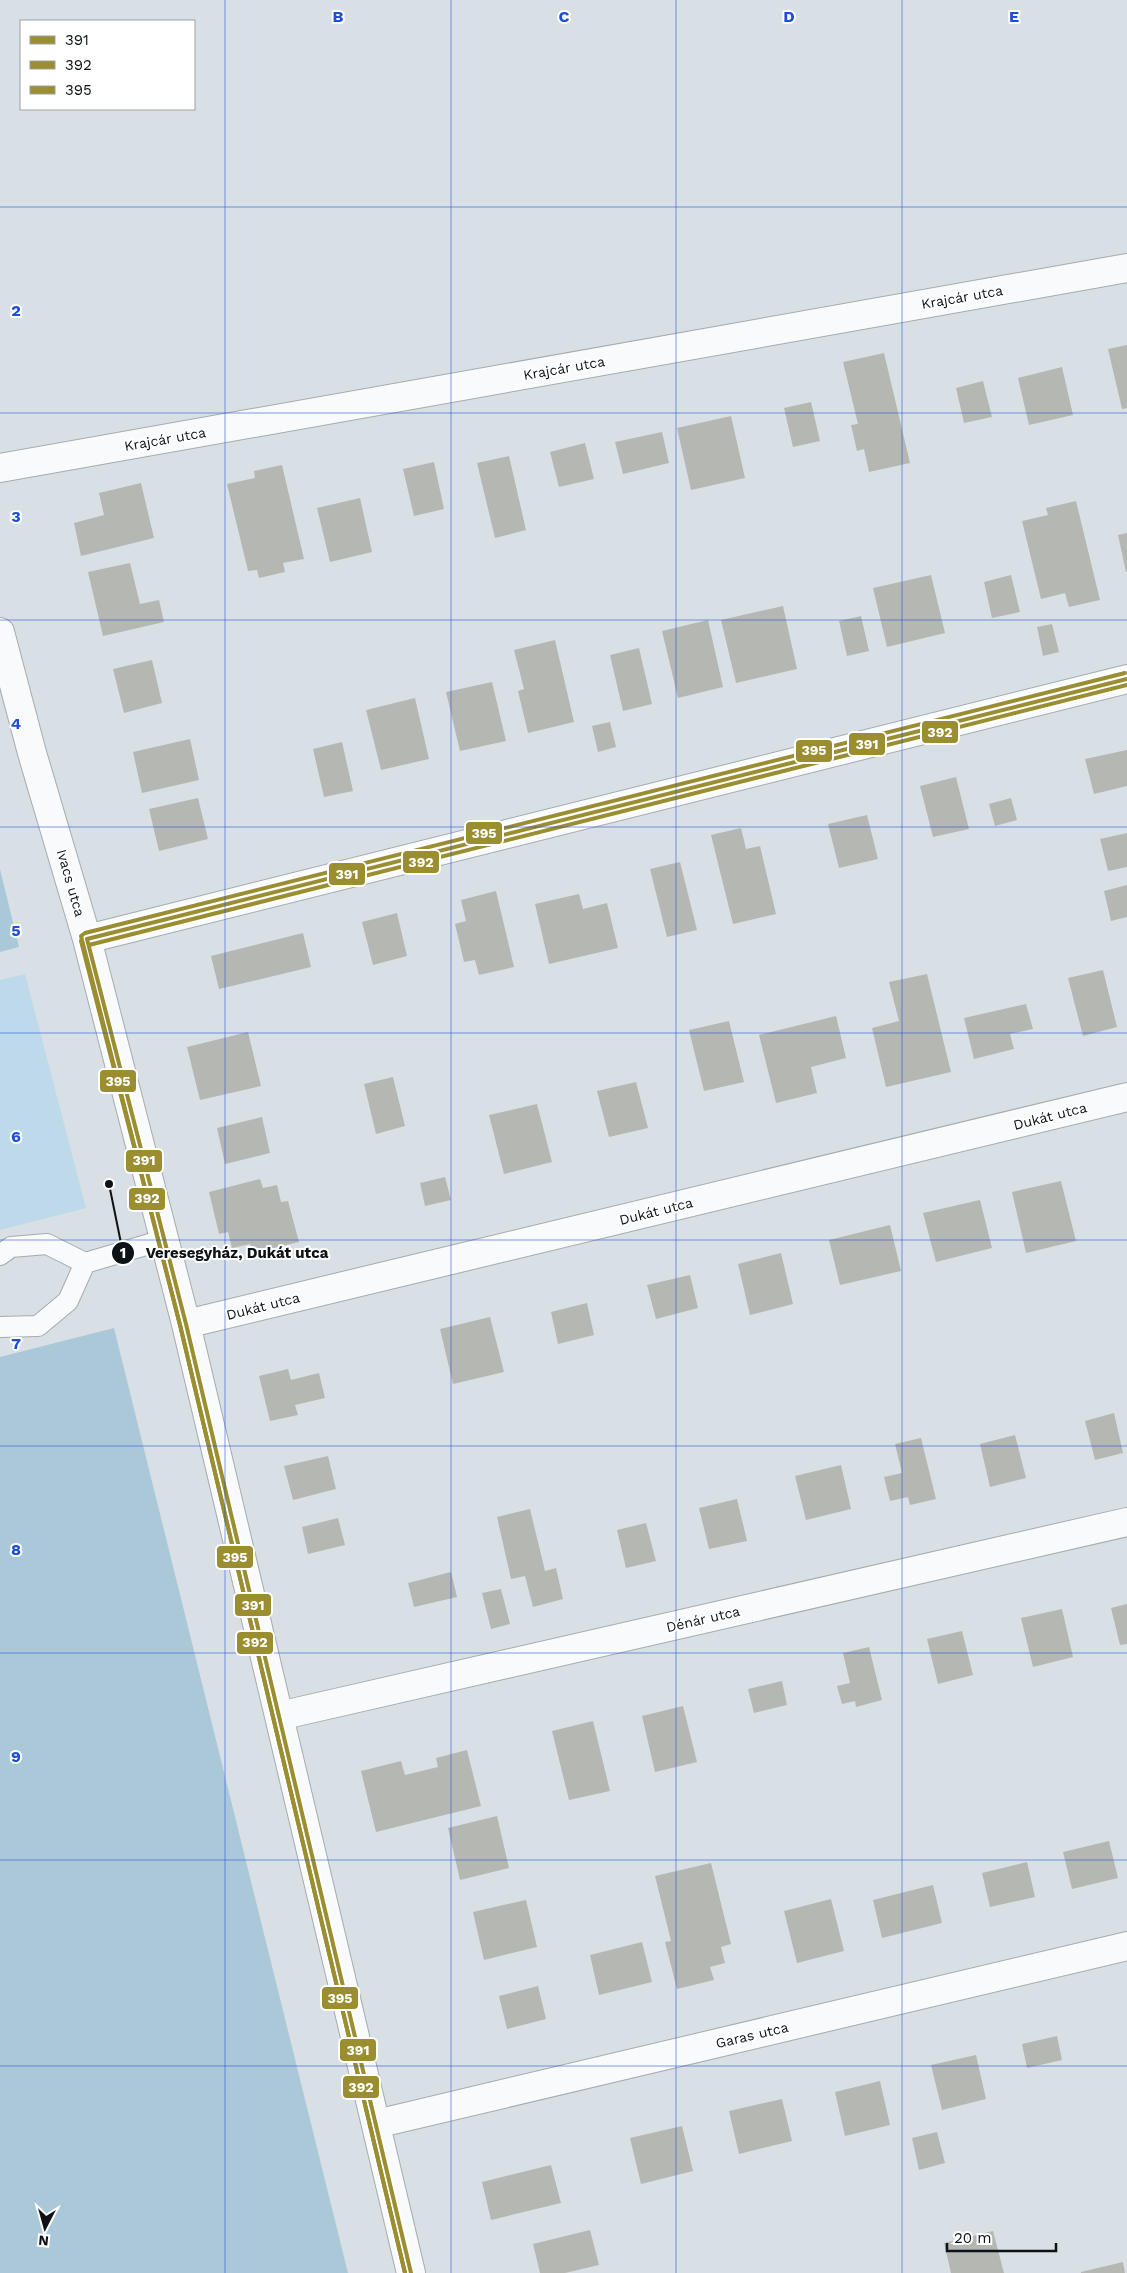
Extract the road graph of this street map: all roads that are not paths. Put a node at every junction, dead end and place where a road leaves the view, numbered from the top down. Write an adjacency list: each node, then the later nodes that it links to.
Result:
1 (1127, 268): 2 (street, Krajcár utca)
2 (0, 468)
3 (0, 632): 5 (street, Ivacs utca)
4 (1127, 678): 5 (street)
5 (87, 939): 7 (street, Ivacs utca)
6 (1127, 1097): 10 (street, Dukát utca)
7 (163, 1240): 9 (lane); 10 (street, Ivacs utca)
8 (0, 1255): 9 (lane)
9 (85, 1263): 11 (lane)
10 (186, 1324): 13 (street, Ivacs utca)
11 (0, 1327)
12 (1127, 1522): 13 (street, Dénár utca)
13 (279, 1716): 15 (street, Ivacs utca)
14 (1127, 1946): 15 (street, Garas utca)
15 (376, 2124): 16 (street, Ivacs utca)
16 (411, 2273)

